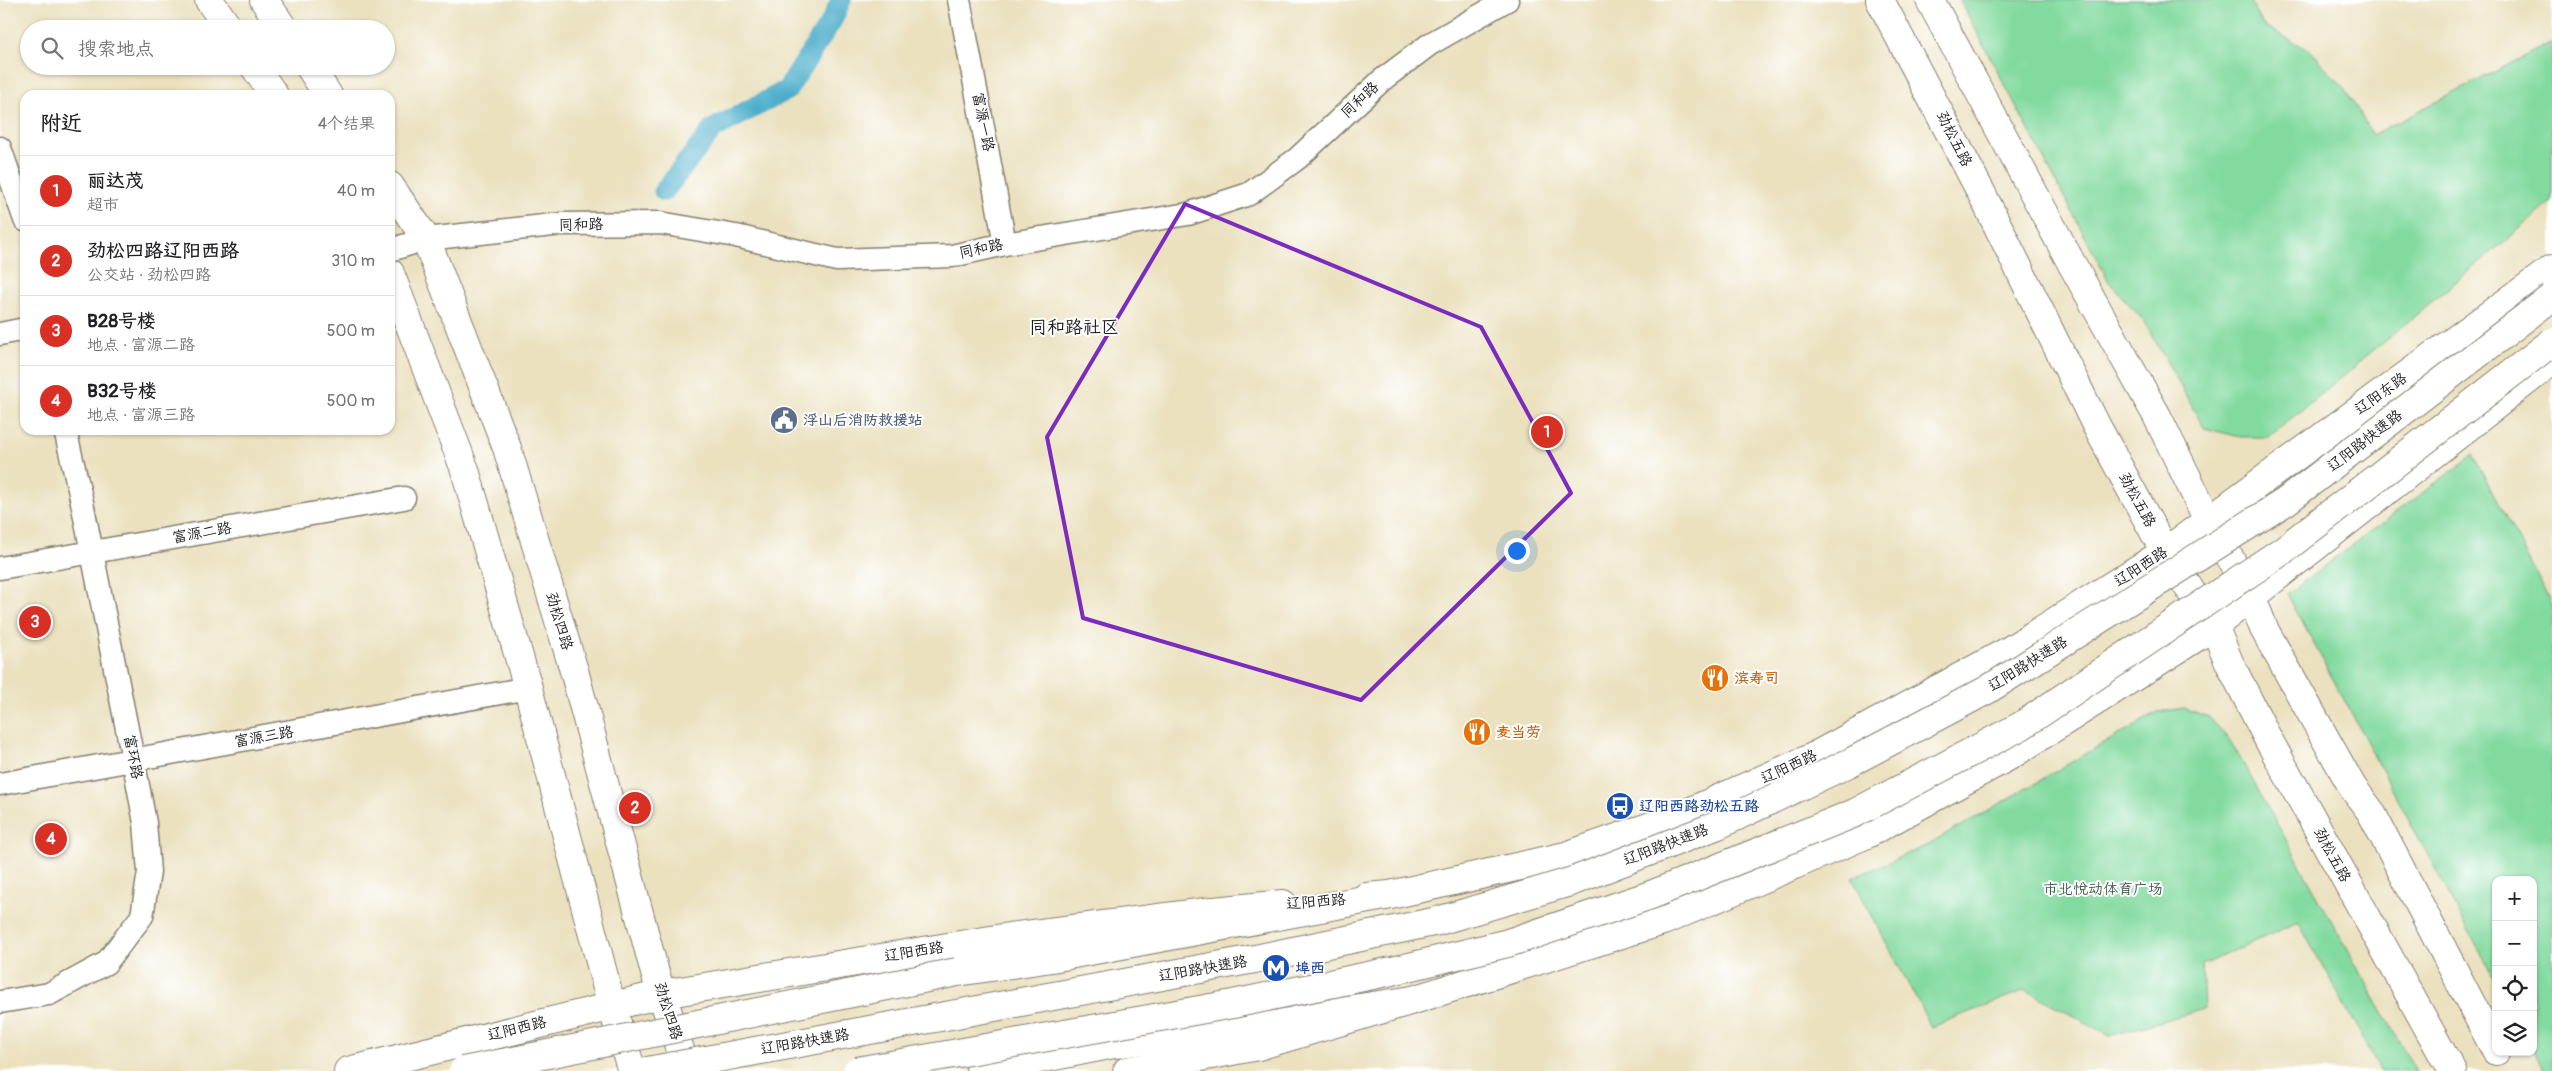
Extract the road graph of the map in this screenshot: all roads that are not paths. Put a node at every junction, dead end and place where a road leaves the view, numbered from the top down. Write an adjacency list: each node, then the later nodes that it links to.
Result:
1 (209, 0): 7 (main road)
2 (264, 0): 8 (main road)
3 (959, 0): 17 (street, 富源一路)
4 (1508, 0): 17 (street, 同和路)
5 (1880, 0): 30 (main road, 劲松五路)
6 (1930, 0): 28 (main road)
7 (223, 20)
8 (278, 20)
9 (260, 75): 11 (main road)
10 (315, 75): 12 (main road)
11 (271, 90)
12 (325, 90)
13 (0, 148): 15 (street)
14 (395, 193): 16 (main road, 劲松四路)
15 (20, 206)
16 (426, 239): 17 (street, 同和路); 18 (street, 同和路); 38 (main road, 劲松四路)
17 (1005, 244)
18 (395, 248)
19 (2552, 269): 28 (main road, 辽阳东路)
20 (395, 286): 34 (main road)
21 (2552, 297): 47 (main road, 辽阳路快速路, bridge)
22 (20, 330): 23 (street)
23 (0, 334)
24 (2552, 342): 49 (main road, bridge)
25 (2552, 362): 32 (main road)
26 (66, 435): 29 (street, 富环路)
27 (404, 498): 29 (street, 富源二路)
28 (2210, 520): 30 (main road, 辽阳西路); 32 (main road)
29 (92, 552): 31 (street, 富源二路); 35 (street, 富环路)
30 (2166, 552): 33 (main road, 劲松五路); 37 (main road, 辽阳西路)
31 (0, 568)
32 (2252, 598): 33 (main road); 42 (main road)
33 (2214, 626): 39 (main road); 52 (main road, 劲松五路)
34 (528, 688): 35 (street, 富源三路); 41 (main road)
35 (134, 761): 36 (street, 富源三路); 40 (street, 富环路)
36 (0, 784)
37 (1390, 895): 38 (main road, 辽阳西路); 45 (main road, bridge)
38 (662, 994): 41 (main road, 辽阳西路); 48 (main road, 劲松四路)
39 (1413, 1000): 50 (main road); 51 (main road)
40 (0, 1002)
41 (612, 1008): 44 (main road, 辽阳西路); 46 (main road)
42 (2492, 1044)
43 (2498, 1056): 53 (main road)
44 (348, 1071)
45 (463, 1071)
46 (632, 1071)
47 (647, 1071)
48 (687, 1071)
49 (857, 1071)
50 (980, 1071)
51 (1127, 1071)
52 (2452, 1071)
53 (2506, 1071)

